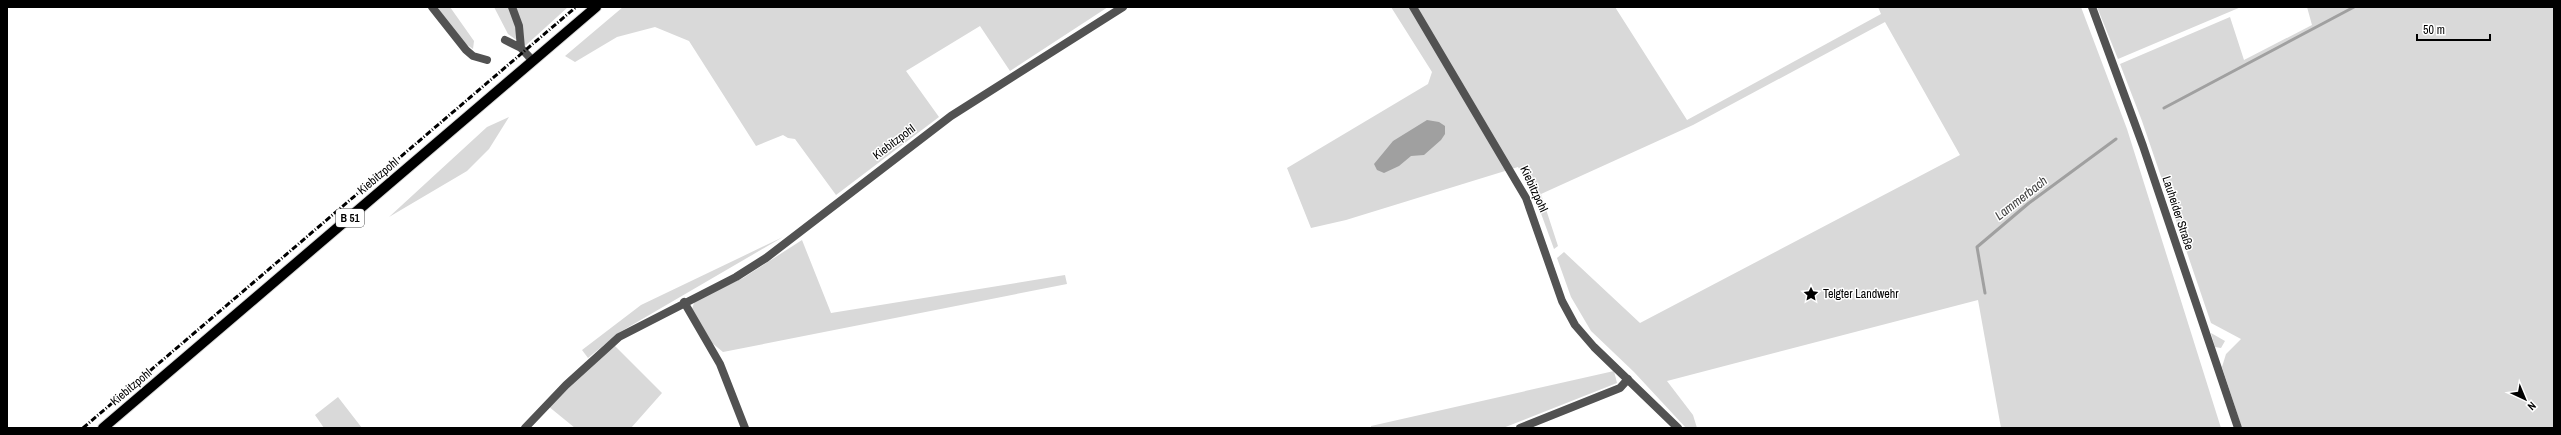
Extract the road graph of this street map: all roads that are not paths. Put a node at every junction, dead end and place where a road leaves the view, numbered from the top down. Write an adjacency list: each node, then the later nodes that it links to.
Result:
1 (432, 7): 9 (street)
2 (512, 7): 8 (street)
3 (596, 7): 10 (main road, Kiebitzpohl / B 51)
4 (1123, 7): 11 (street, Kiebitzpohl)
5 (1413, 7): 12 (street, Kiebitzpohl)
6 (2092, 7): 18 (street, Lauheider Straße)
7 (505, 40): 8 (street)
8 (521, 48): 10 (street)
9 (487, 60)
10 (534, 61): 13 (main road, Kiebitzpohl / B 51)
11 (684, 302): 14 (street, Kiebitzpohl); 15 (street)
12 (1628, 379): 16 (street); 17 (street, Kiebitzpohl)
13 (103, 428)
14 (525, 428)
15 (745, 428)
16 (1520, 428)
17 (1678, 428)
18 (2238, 428)

